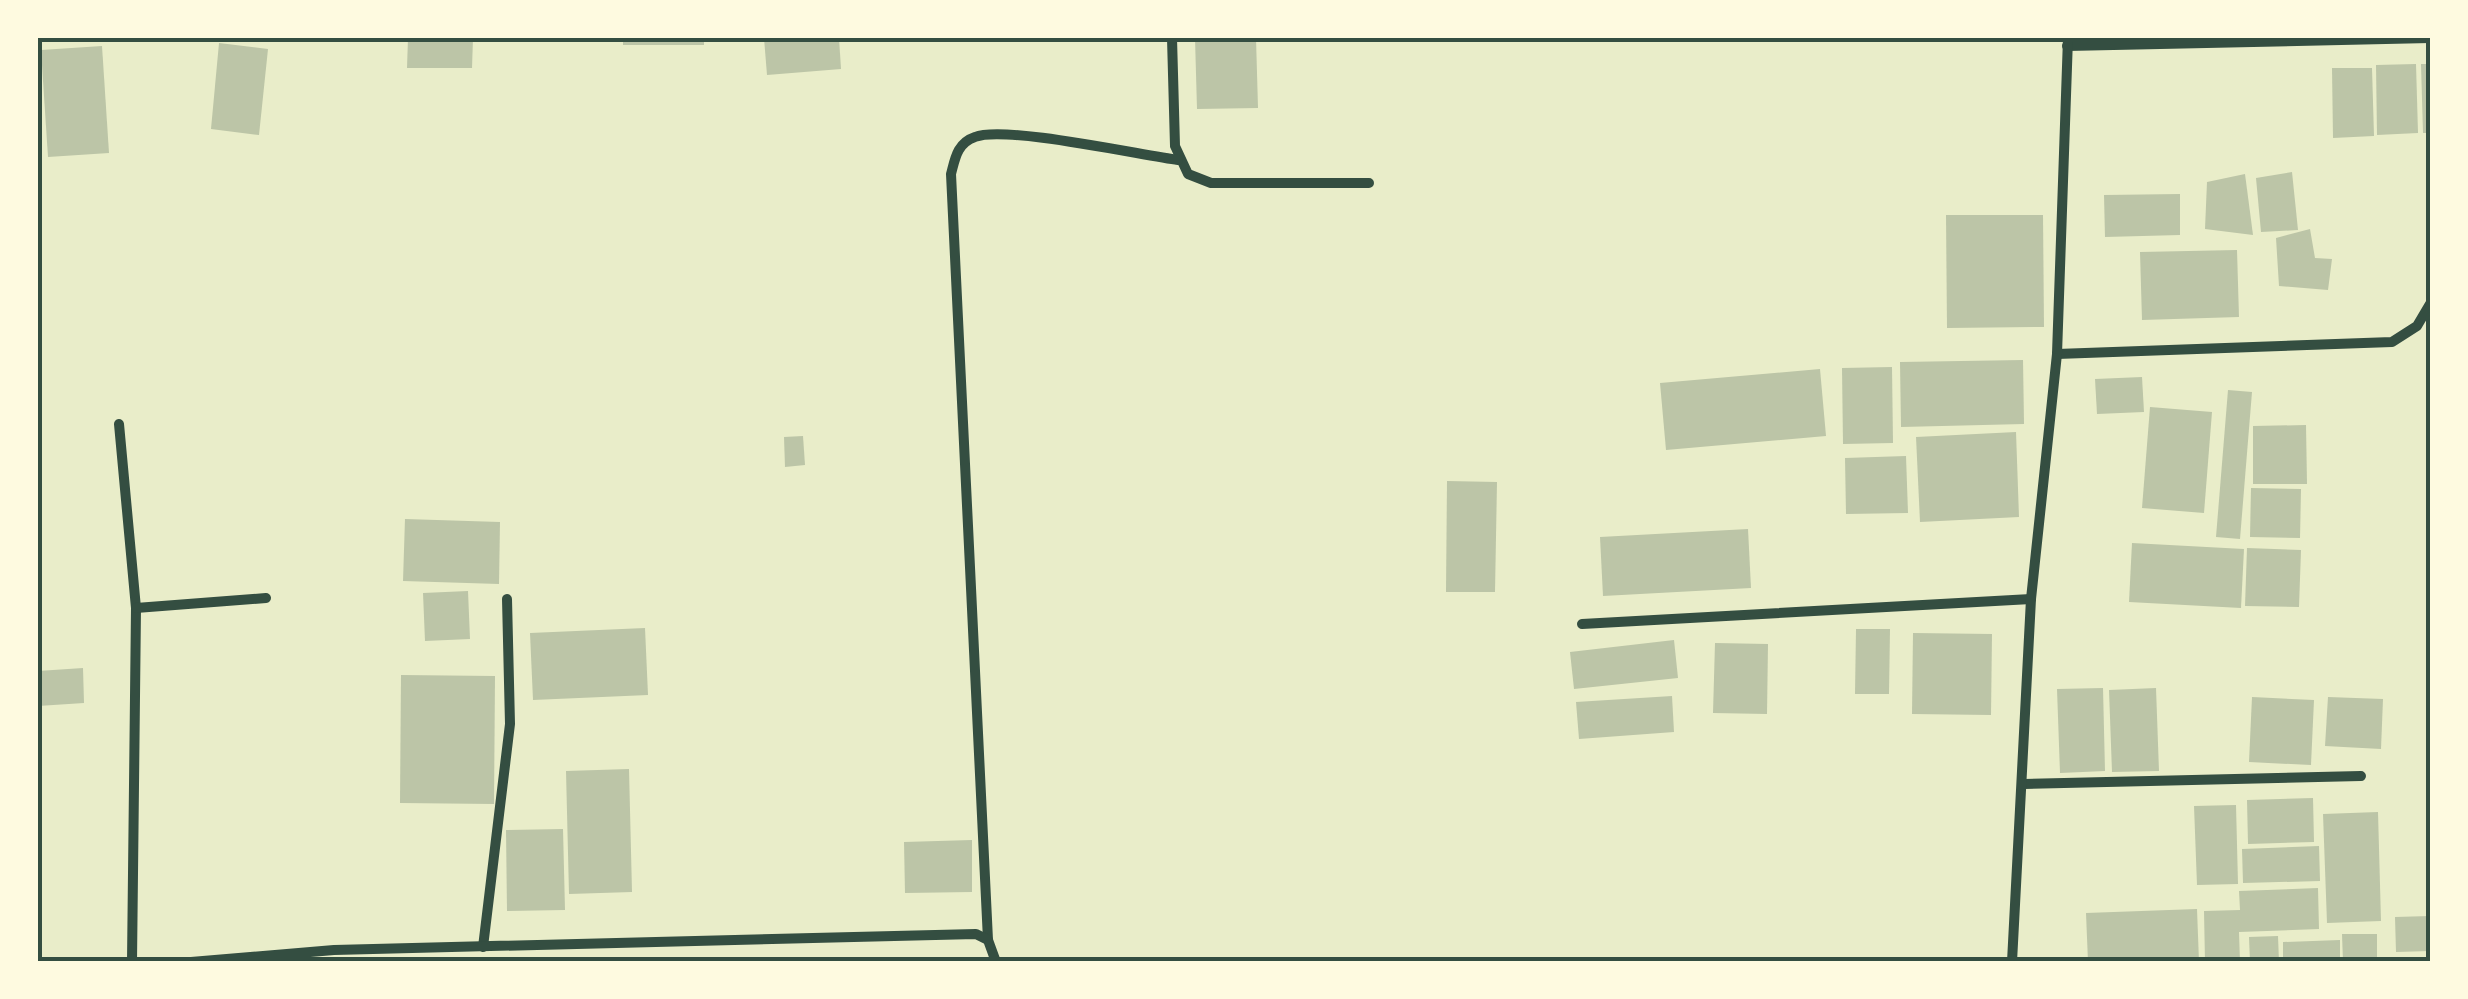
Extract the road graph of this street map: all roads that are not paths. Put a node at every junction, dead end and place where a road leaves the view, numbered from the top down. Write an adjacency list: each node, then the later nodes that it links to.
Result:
1 (1172, 38): 5 (street)
2 (2430, 38): 3 (street)
3 (2310, 40): 4 (street)
4 (2067, 42): 8 (street)
5 (1178, 160): 6 (street); 17 (street)
6 (1368, 183)
7 (2430, 304): 8 (street)
8 (2058, 354): 12 (street)
9 (119, 424): 13 (street)
10 (266, 598): 13 (street)
11 (507, 599): 18 (street)
12 (2031, 599): 14 (street); 16 (street)
13 (136, 608): 19 (street)
14 (1582, 624)
15 (2361, 776): 16 (street)
16 (2024, 784): 22 (street)
17 (988, 940): 18 (street); 21 (street)
18 (484, 946): 20 (street)
19 (132, 962)
20 (191, 962)
21 (996, 962)
22 (2012, 962)

